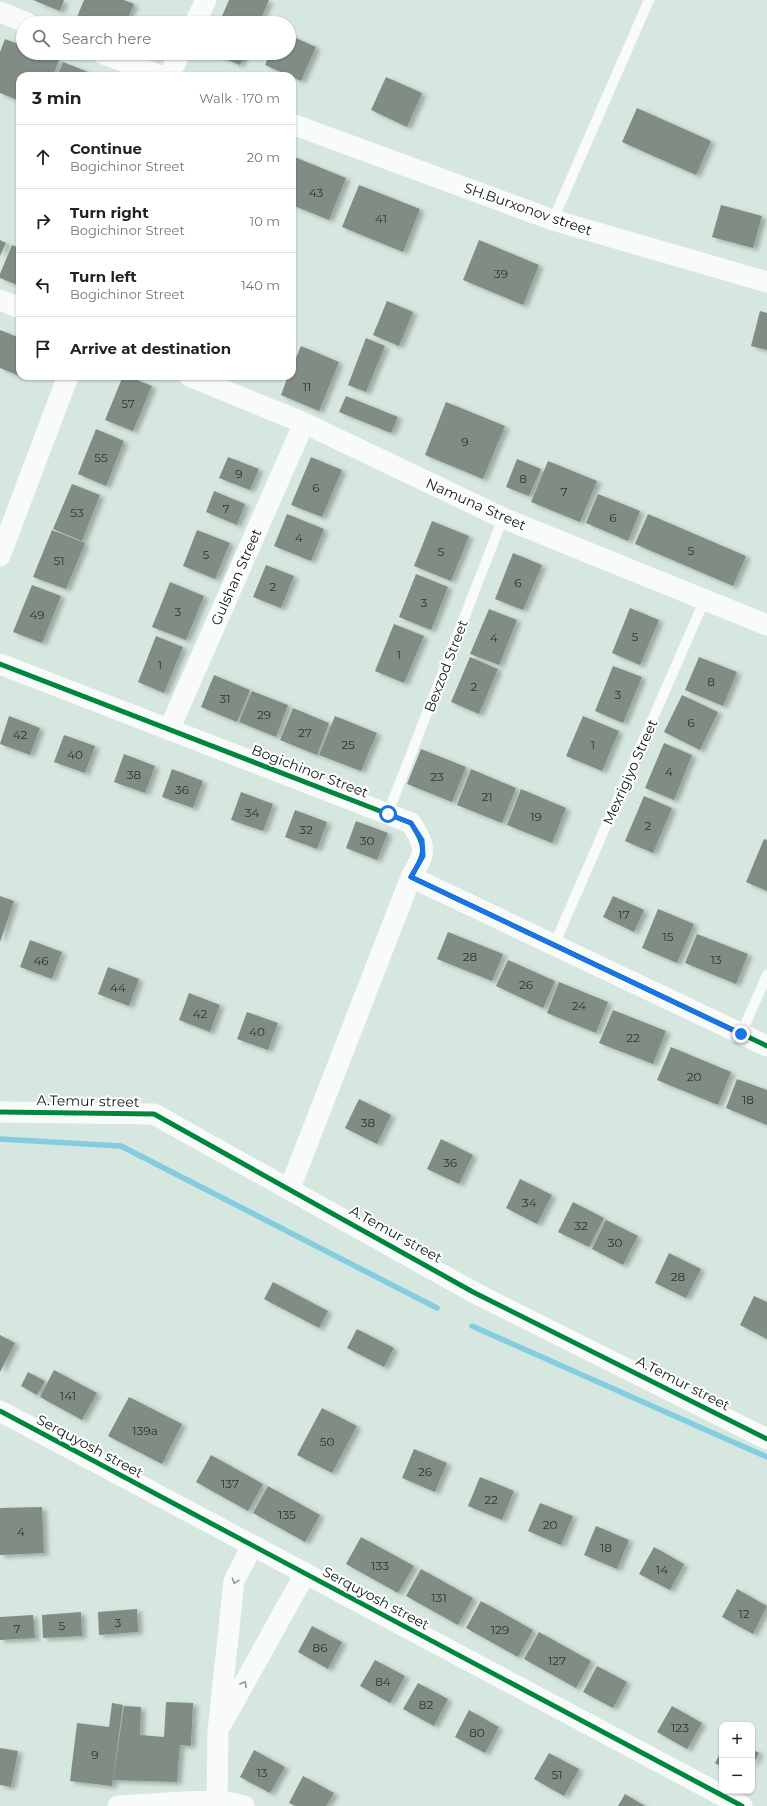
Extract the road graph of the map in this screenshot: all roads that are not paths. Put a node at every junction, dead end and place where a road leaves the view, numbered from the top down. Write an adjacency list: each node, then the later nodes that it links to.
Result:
1 (206, 0): 4 (street)
2 (649, 0): 11 (lane)
3 (0, 12): 5 (street)
4 (198, 16)
5 (16, 19)
6 (120, 60): 8 (street)
7 (177, 60): 9 (street)
8 (150, 72)
9 (171, 72)
10 (296, 125): 11 (street, SH.Burxonov street)
11 (553, 220): 12 (street, SH.Burxonov street)
12 (767, 282)
13 (0, 300): 14 (street)
14 (16, 306)
15 (66, 380): 19 (street)
16 (198, 380): 17 (street, Namuna Street)
17 (304, 423): 18 (street, Namuna Street); 23 (street, Gulshan Street)
18 (503, 518): 20 (street, Namuna Street); 24 (lane, Bexzod Street)
19 (2, 545)
20 (705, 599): 21 (street, Namuna Street); 26 (lane, Mexrigiyo Street)
21 (767, 625)
22 (0, 664): 23 (street, Bogichinor Street)
23 (169, 730): 24 (street, Bogichinor Street)
24 (388, 814): 25 (street, Bogichinor Street)
25 (411, 877): 26 (street); 31 (street, Bogichinor Street)
26 (554, 944): 28 (street)
27 (767, 975): 28 (lane)
28 (741, 1034): 29 (street)
29 (767, 1046)
30 (0, 1112): 31 (street, A.Temur street)
31 (290, 1188): 33 (street, A.Temur street)
32 (0, 1411): 34 (street, Serquyosh street)
33 (767, 1439)
34 (252, 1546): 35 (street, Serquyosh street); 36 (street, one-way to 36)
35 (305, 1574): 36 (street, one-way to 35); 40 (street, Serquyosh street)
36 (218, 1731): 37 (street)
37 (217, 1803): 38 (street); 39 (street)
38 (118, 1806)
39 (244, 1806)
40 (742, 1806)

